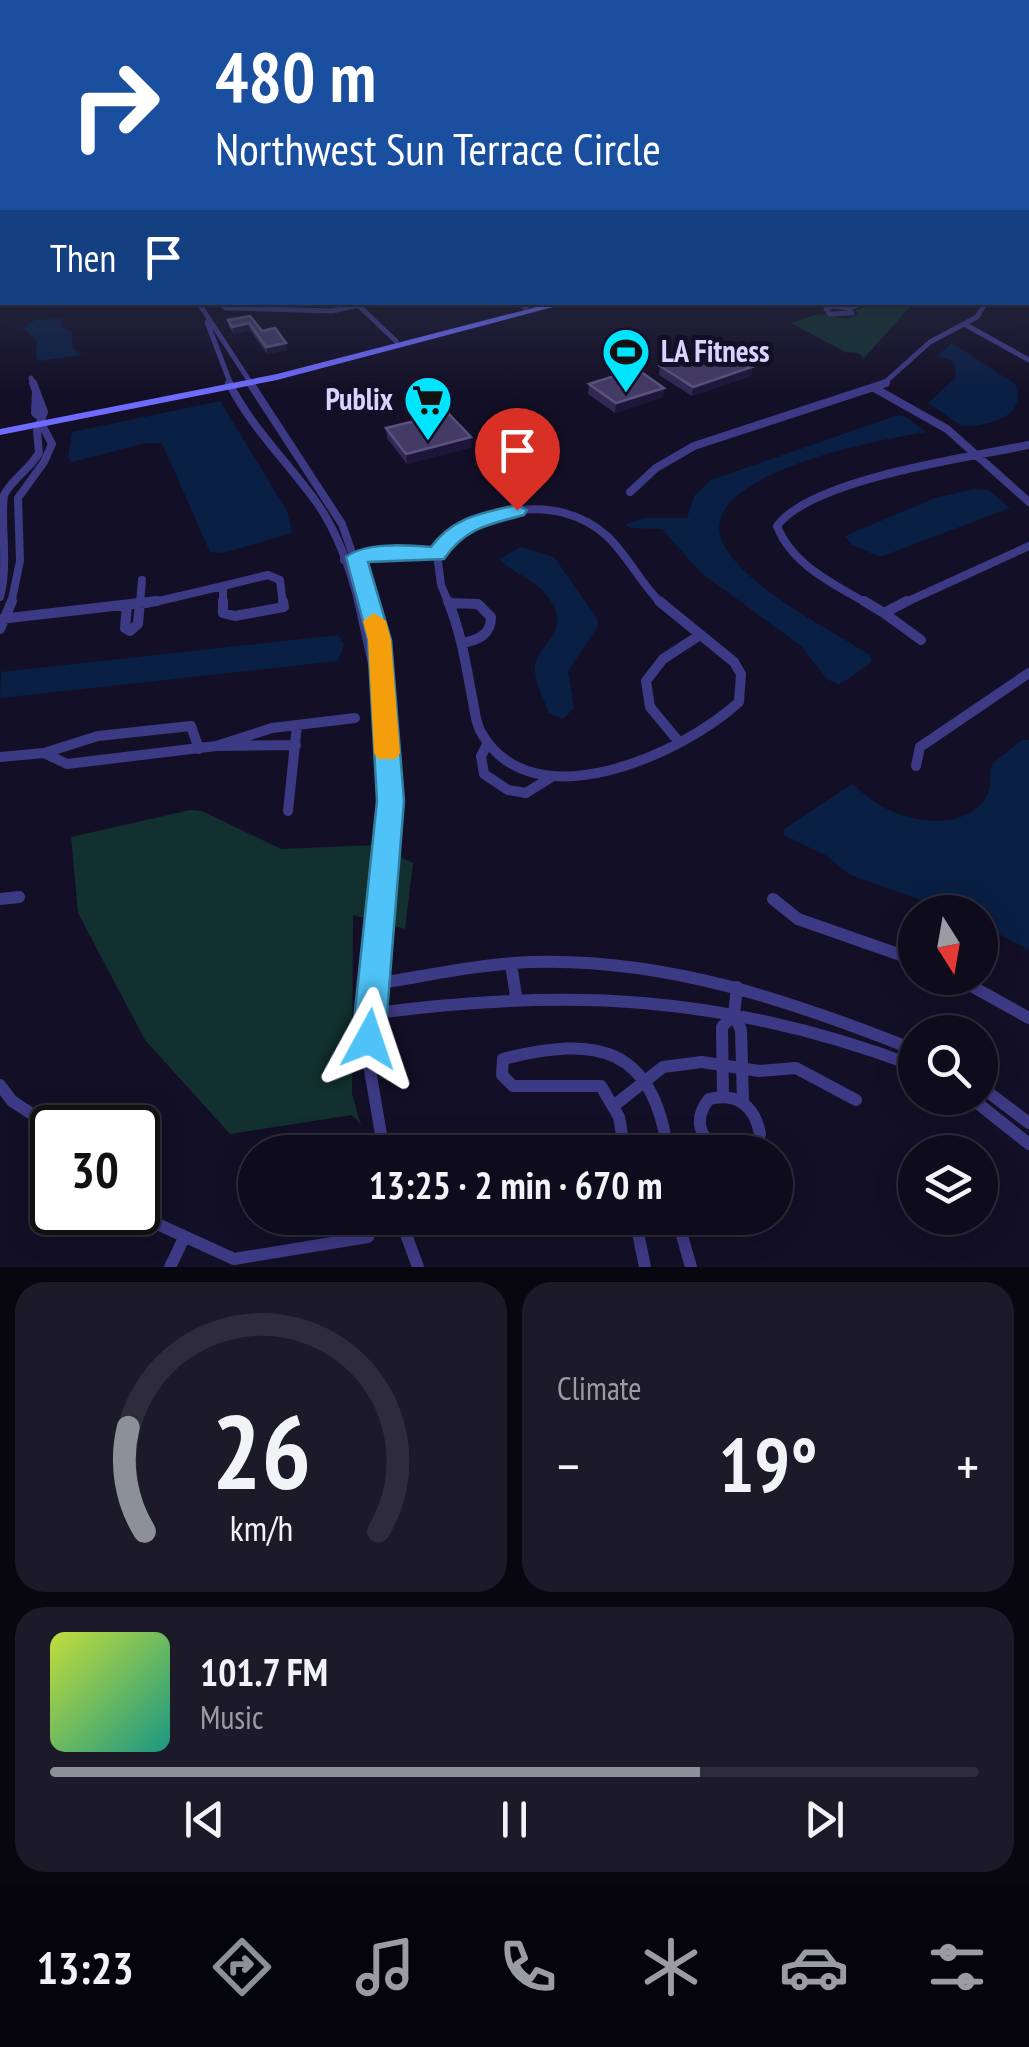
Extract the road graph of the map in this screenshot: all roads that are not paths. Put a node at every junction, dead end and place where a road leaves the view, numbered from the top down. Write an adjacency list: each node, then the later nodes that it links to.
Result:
1 (223, 305): 8 (street)
2 (362, 305): 8 (street)
3 (532, 305): 10 (main road); 10 (main road)
4 (826, 305): 5 (street)
5 (858, 305)
6 (984, 305): 9 (street)
7 (200, 306): 12 (street); 14 (street)
8 (359, 306): 10 (street)
9 (966, 325): 11 (street); 15 (street)
10 (397, 345): 12 (main road); 12 (main road)
11 (1029, 360)
12 (248, 379): 14 (main road); 26 (street)
13 (35, 383): 16 (street)
14 (228, 384): 16 (main road); 27 (street)
15 (876, 388): 19 (street); 20 (street)
16 (41, 421): 17 (main road); 22 (street); 23 (street)
17 (0, 428)
18 (1029, 446): 19 (street)
19 (975, 455): 21 (street); 34 (street)
20 (630, 492)
21 (1029, 502)
22 (19, 527): 23 (street); 35 (street)
23 (2, 530): 30 (street)
24 (1029, 546): 34 (street)
25 (437, 554): 26 (street); 31 (street); 37 (street)
26 (356, 557): 27 (street); 44 (street)
27 (344, 560): 44 (street)
28 (142, 580): 32 (street)
29 (223, 586): 29 (street); 32 (street)
30 (0, 598)
31 (449, 603): 39 (street); 39 (street)
32 (140, 605): 33 (street); 33 (street)
33 (127, 606): 35 (street)
34 (884, 613): 38 (street)
35 (3, 619): 36 (street)
36 (0, 630)
37 (700, 636): 46 (street); 46 (street)
38 (921, 640)
39 (462, 643): 47 (street)
40 (1029, 673): 41 (street)
41 (1017, 680): 42 (street); 53 (street)
42 (1029, 688)
43 (355, 718): 45 (street)
44 (384, 722): 61 (street)
45 (298, 725): 48 (street); 49 (street)
46 (679, 742): 54 (street)
47 (487, 745): 54 (street); 54 (street)
48 (216, 746): 49 (street); 50 (street)
49 (296, 746): 55 (street)
50 (198, 749): 51 (street); 51 (street)
51 (44, 753): 52 (street)
52 (0, 758)
53 (916, 766)
54 (550, 778)
55 (288, 811)
56 (19, 896): 57 (street)
57 (0, 899)
58 (773, 899): 59 (street)
59 (898, 954)
60 (511, 964): 61 (street); 62 (street); 64 (street)
61 (374, 984): 65 (street)
62 (736, 988): 66 (street); 68 (street)
63 (988, 995): 67 (street)
64 (516, 996): 65 (street); 66 (street)
65 (369, 1014): 83 (street)
66 (734, 1014): 69 (street); 70 (street); 71 (street)
67 (1029, 1018)
68 (898, 1044)
69 (898, 1060)
70 (722, 1066): 71 (street); 72 (street); 74 (street)
71 (742, 1070): 75 (street); 77 (street)
72 (646, 1080): 78 (street); 78 (street); 85 (street)
73 (0, 1085): 79 (street)
74 (723, 1096): 77 (street); 86 (street)
75 (856, 1100)
76 (998, 1100): 81 (street)
77 (744, 1101): 82 (street)
78 (616, 1104): 84 (street)
79 (30, 1113)
80 (992, 1115): 87 (street)
81 (1029, 1123)
82 (760, 1134)
83 (381, 1135)
84 (625, 1135)
85 (666, 1135)
86 (702, 1135)
87 (1029, 1144)
88 (160, 1226): 93 (street)
89 (406, 1235): 95 (street)
90 (638, 1235): 96 (street)
91 (682, 1235): 97 (street)
92 (368, 1237): 93 (street)
93 (184, 1238): 94 (street)
94 (170, 1267)
95 (418, 1267)
96 (645, 1267)
97 (692, 1267)

